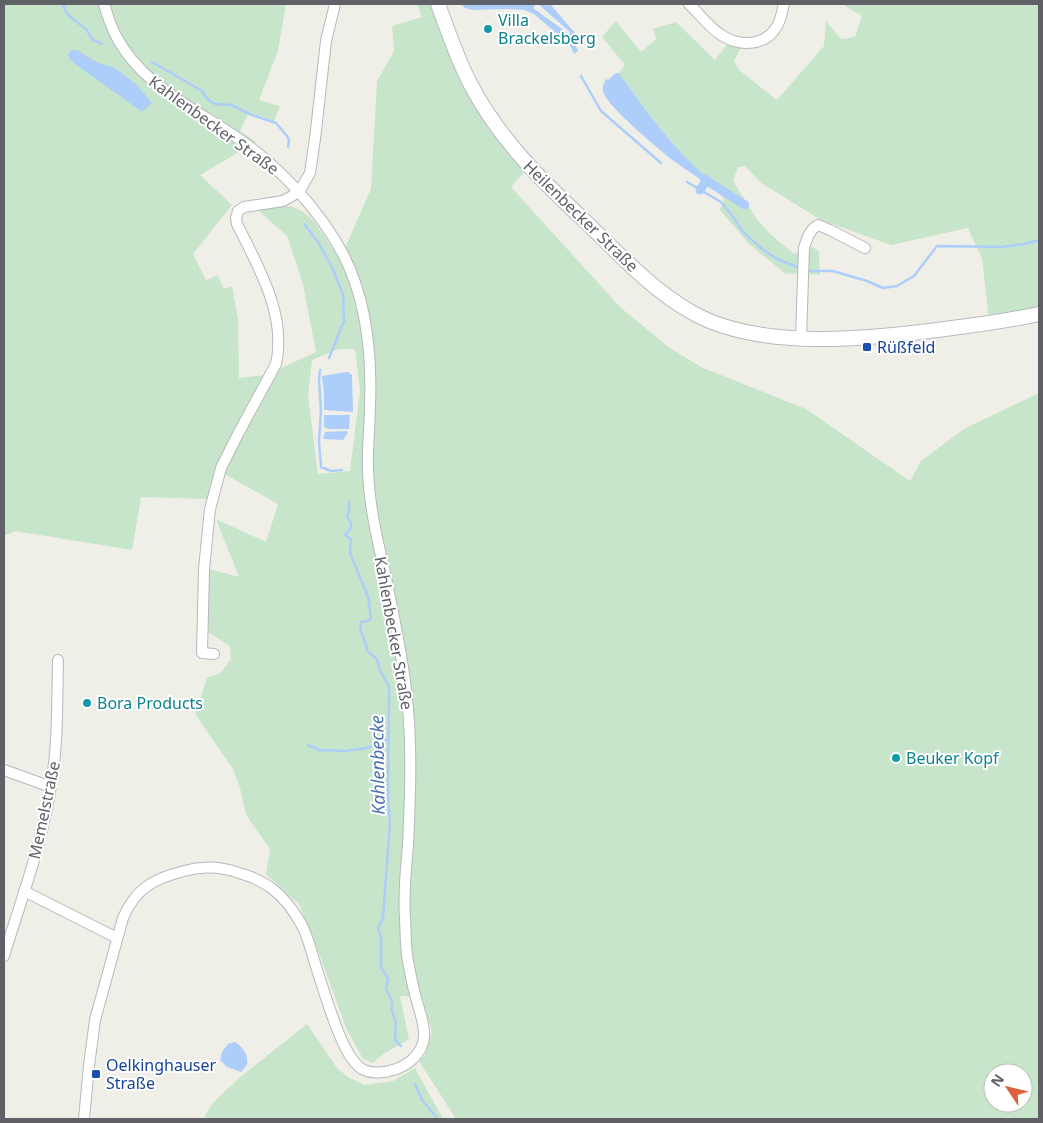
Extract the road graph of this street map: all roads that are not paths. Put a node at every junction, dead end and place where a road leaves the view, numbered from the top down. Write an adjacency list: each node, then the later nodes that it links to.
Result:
1 (104, 4): 6 (street, Kahlenbecker Straße)
2 (335, 4): 6 (street)
3 (438, 4): 9 (main road, Heilenbecker Straße)
4 (689, 4): 5 (street)
5 (784, 4)
6 (299, 192): 10 (street); 15 (street, Kahlenbecker Straße)
7 (864, 248): 9 (street)
8 (1039, 314): 9 (main road, Heilenbecker Straße)
9 (801, 338)
10 (214, 654)
11 (58, 660): 13 (street, Memelstraße)
12 (4, 770): 13 (street)
13 (51, 787): 14 (street, Memelstraße)
14 (24, 891): 15 (street); 16 (street, Memelstraße)
15 (117, 938): 17 (street, Kahlenbecker Straße)
16 (4, 956)
17 (84, 1119)

